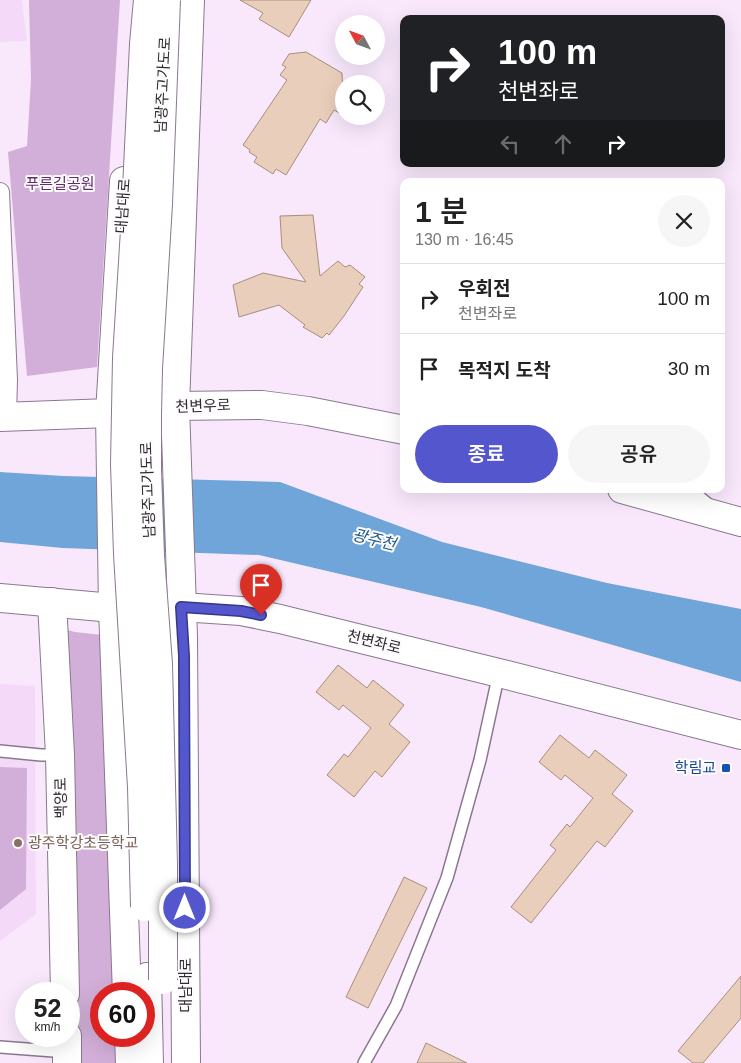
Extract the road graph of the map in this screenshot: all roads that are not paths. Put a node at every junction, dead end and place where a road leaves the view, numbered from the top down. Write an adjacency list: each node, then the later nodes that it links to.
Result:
1 (136, 0): 7 (main road, 대남대로)
2 (148, 0): 22 (main road, 남광주고가도로, bridge)
3 (166, 0): 23 (main road, 남광주고가도로, bridge)
4 (190, 0): 6 (main road)
5 (0, 192): 8 (street)
6 (175, 406): 7 (main road, 천변우로); 9 (main road, 천변우로); 15 (main road, 대남대로)
7 (110, 413): 8 (main road, 천변우로); 16 (main road, 대남대로)
8 (4, 417)
9 (400, 429)
10 (636, 493): 12 (main road)
11 (695, 493): 12 (lane)
12 (732, 520)
13 (0, 598): 14 (main road, 천변좌로)
14 (52, 602): 16 (main road, 천변좌로); 20 (main road, 백양로)
15 (181, 607): 16 (main road, 천변좌로); 17 (main road, 천변좌로); 33 (main road, 대남대로)
16 (112, 608): 24 (main road, 대남대로)
17 (499, 673): 18 (main road, 천변좌로); 34 (lane)
18 (741, 735)
19 (0, 751): 20 (lane)
20 (60, 755): 21 (main road, 백양로)
21 (66, 982)
22 (146, 982)
23 (146, 982)
24 (146, 982)
25 (155, 1021): 32 (main road, 대남대로)
26 (0, 1047): 29 (lane)
27 (129, 1047): 30 (main road)
28 (148, 1047): 31 (main road, 대남대로)
29 (67, 1050)
30 (130, 1063)
31 (149, 1063)
32 (165, 1063)
33 (186, 1063)
34 (364, 1063)

